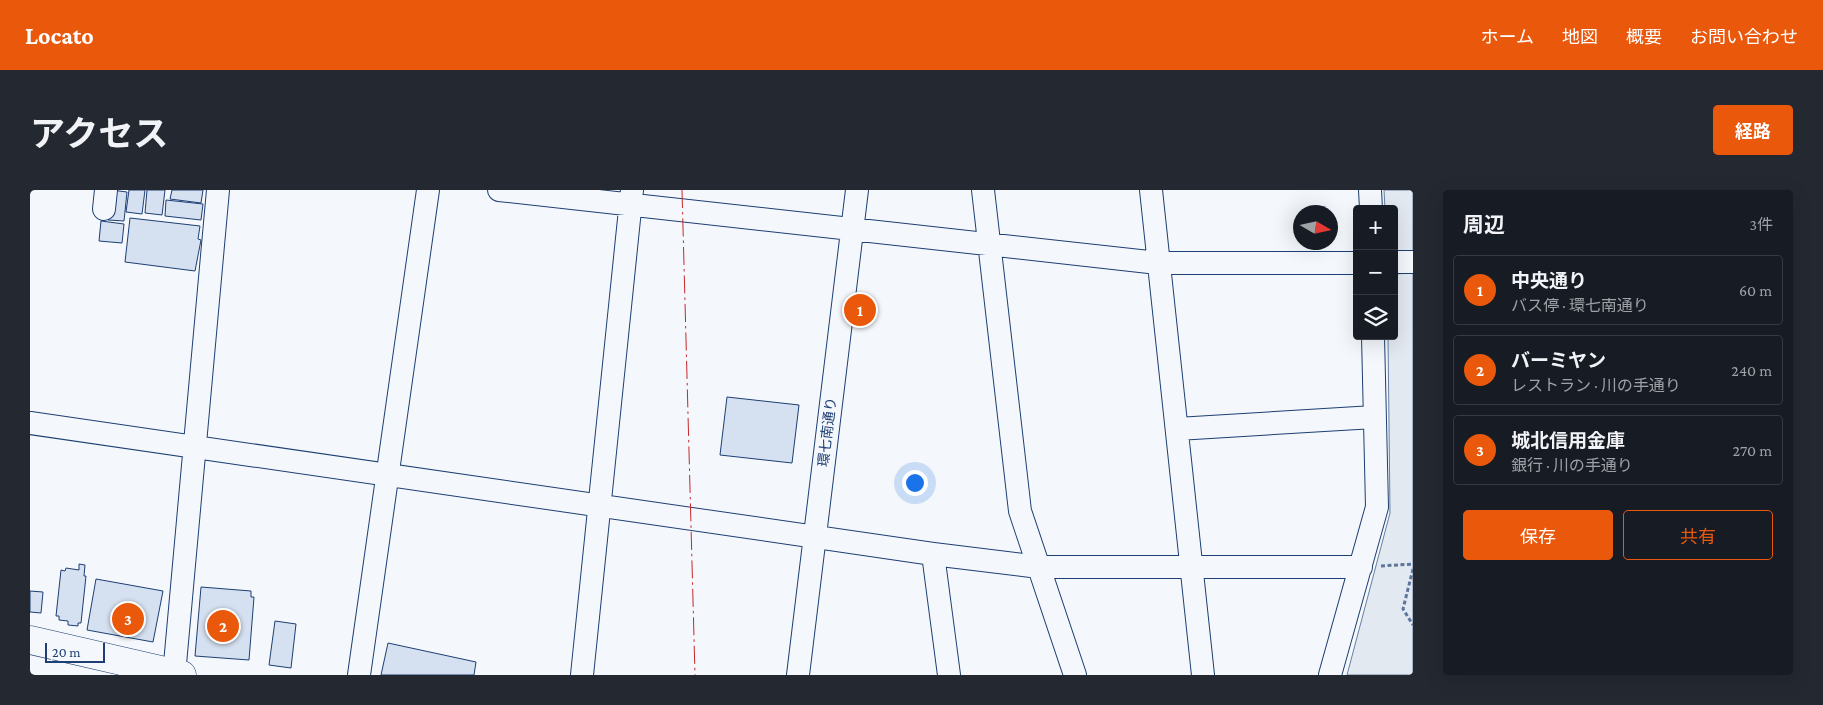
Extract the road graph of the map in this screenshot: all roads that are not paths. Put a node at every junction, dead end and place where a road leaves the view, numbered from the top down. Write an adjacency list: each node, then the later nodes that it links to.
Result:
1 (218, 190): 20 (street)
2 (428, 190): 21 (street)
3 (499, 190): 8 (street)
4 (857, 190): 10 (street, 環七南通り)
5 (983, 190): 11 (street)
6 (1151, 190): 15 (street)
7 (1370, 190): 9 (street)
8 (631, 197): 10 (street); 22 (street)
9 (1371, 205)
10 (852, 230): 11 (street); 23 (street, 環七南通り)
11 (989, 245): 15 (street); 25 (street)
12 (1398, 262): 13 (street)
13 (1413, 262)
14 (1353, 263): 15 (street)
15 (1158, 264): 19 (street)
16 (1374, 340): 17 (street)
17 (1374, 417): 19 (street); 26 (street)
18 (30, 423): 20 (street)
19 (1177, 429): 27 (street)
20 (194, 446): 21 (street); 29 (street)
21 (387, 475): 22 (street); 30 (street)
22 (601, 506): 23 (street); 31 (street)
23 (815, 536): 24 (street); 32 (street, 環七南通り)
24 (933, 554): 25 (street); 33 (street)
25 (1039, 567): 27 (street); 34 (street)
26 (1357, 567): 27 (street); 36 (street)
27 (1192, 568): 35 (street)
28 (30, 640): 29 (main road)
29 (177, 674)
30 (359, 675)
31 (582, 675)
32 (798, 675)
33 (949, 675)
34 (1075, 675)
35 (1204, 675)
36 (1330, 675)

